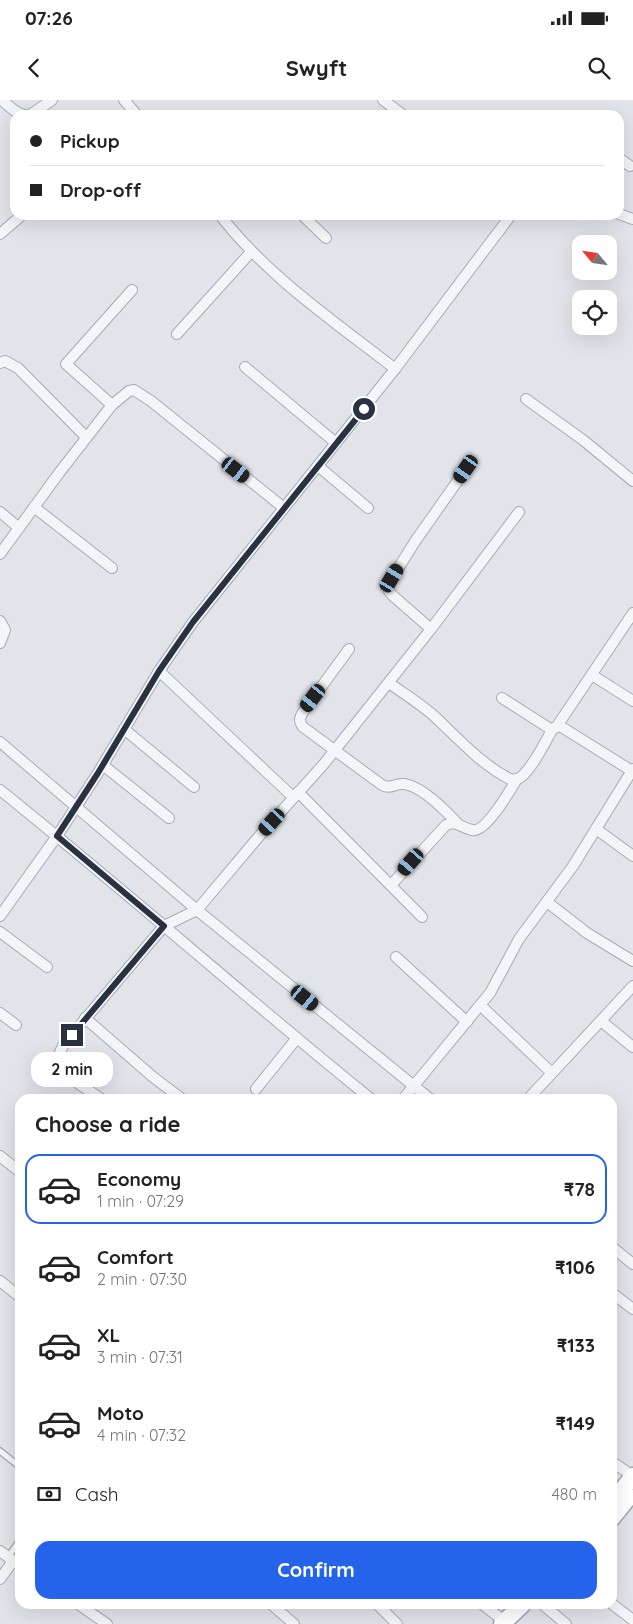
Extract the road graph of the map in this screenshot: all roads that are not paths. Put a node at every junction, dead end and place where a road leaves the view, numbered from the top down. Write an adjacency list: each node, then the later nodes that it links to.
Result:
1 (2, 100): 4 (street)
2 (52, 100): 5 (street)
3 (383, 100): 6 (street)
4 (13, 110)
5 (37, 110)
6 (396, 110)
7 (624, 162): 8 (street)
8 (630, 166)
9 (16, 220): 13 (street)
10 (224, 220): 15 (street)
11 (307, 220): 14 (street)
12 (507, 220): 20 (street)
13 (0, 234)
14 (326, 238)
15 (251, 252): 17 (street); 20 (street)
16 (132, 290): 22 (street)
17 (177, 334)
18 (0, 363): 23 (street)
19 (245, 367): 24 (street)
20 (396, 368): 24 (street)
21 (526, 399): 27 (street)
22 (112, 405): 23 (street); 29 (street)
23 (86, 437): 28 (street)
24 (336, 443): 25 (street)
25 (318, 466): 29 (street); 30 (street)
26 (466, 469): 38 (street)
27 (633, 481)
28 (34, 507): 33 (street); 35 (street)
29 (284, 508): 41 (street)
30 (368, 508)
31 (0, 512): 33 (street)
32 (519, 512): 38 (street)
33 (19, 528): 34 (street)
34 (0, 554)
35 (112, 568)
36 (633, 613): 42 (street)
37 (0, 621): 39 (street)
38 (431, 630): 43 (street)
39 (0, 643)
40 (349, 649): 49 (street)
41 (159, 671): 47 (street); 55 (street)
42 (592, 675): 45 (street); 46 (street)
43 (388, 684): 49 (street); 52 (street)
44 (502, 698): 46 (street)
45 (633, 701)
46 (554, 728): 51 (street); 52 (street)
47 (124, 729): 50 (street); 53 (street)
48 (0, 742): 56 (street)
49 (335, 751): 55 (street); 58 (street)
50 (102, 765): 56 (street); 57 (street)
51 (633, 770): 59 (street)
52 (517, 779): 58 (street)
53 (194, 787)
54 (0, 790): 60 (street)
55 (295, 795): 62 (street); 64 (street)
56 (76, 807): 60 (street); 64 (street)
57 (169, 818)
58 (457, 823): 62 (street)
59 (596, 829): 61 (street); 63 (street)
60 (57, 836): 65 (street); 67 (street)
61 (633, 856)
62 (391, 885): 66 (street)
63 (547, 902): 70 (street); 73 (street)
64 (196, 910): 67 (street); 82 (street)
65 (0, 916)
66 (422, 917)
67 (164, 926): 75 (street); 79 (street)
68 (0, 932): 71 (street)
69 (396, 956): 77 (street)
70 (633, 961)
71 (47, 967)
72 (633, 986): 76 (street)
73 (480, 1005): 77 (street); 81 (street)
74 (0, 1013): 78 (street)
75 (85, 1018): 84 (street); 85 (street)
76 (601, 1021): 80 (street); 81 (street)
77 (466, 1022): 82 (street)
78 (16, 1025)
79 (297, 1038): 83 (street); 86 (street)
80 (633, 1047)
81 (552, 1073): 89 (street)
82 (414, 1086): 87 (street); 88 (street)
83 (256, 1089)
84 (94, 1094)
85 (175, 1094)
86 (365, 1094)
87 (407, 1094)
88 (424, 1094)
89 (533, 1094)
90 (0, 1156): 91 (street)
91 (15, 1168)
92 (617, 1251): 93 (street)
93 (633, 1264)
94 (0, 1281): 95 (street)
95 (15, 1293)
96 (617, 1297): 97 (street)
97 (633, 1309)
98 (0, 1451): 99 (lane)
99 (15, 1464)
100 (617, 1465): 101 (street)
101 (633, 1476): 103 (main road)
102 (633, 1491): 104 (main road)
103 (617, 1497)
104 (617, 1512)
105 (10, 1559): 106 (street)
106 (0, 1579)
107 (617, 1608): 115 (street)
108 (89, 1609): 117 (street)
109 (278, 1609): 118 (street)
110 (382, 1609): 119 (street)
111 (489, 1609): 116 (street)
112 (519, 1609): 116 (main road)
113 (529, 1609): 116 (main road)
114 (548, 1609): 120 (street)
115 (633, 1620)
116 (508, 1623)
117 (108, 1624)
118 (294, 1624)
119 (397, 1624)
120 (566, 1624)

